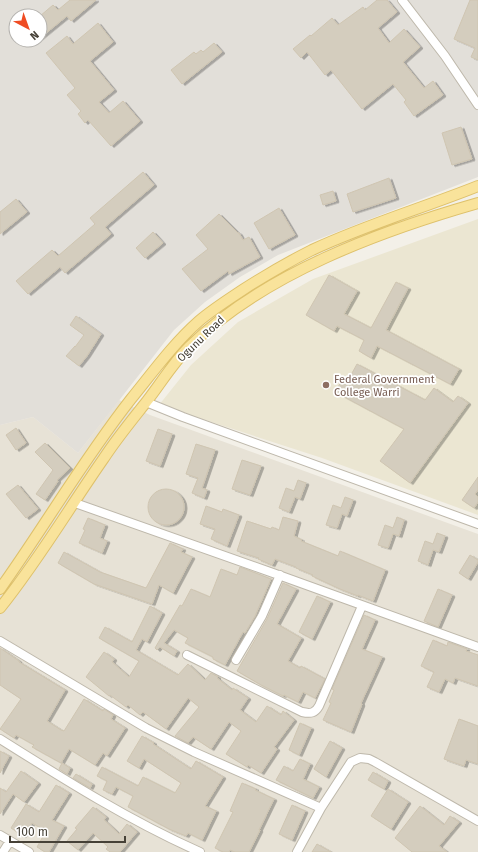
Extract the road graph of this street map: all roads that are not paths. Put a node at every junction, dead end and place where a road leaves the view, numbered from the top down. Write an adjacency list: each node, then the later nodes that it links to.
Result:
1 (402, 0): 2 (street)
2 (478, 105)
3 (478, 186): 9 (main road, Ogunu Road)
4 (478, 203): 5 (main road, Ogunu Road)
5 (146, 402): 6 (main road, Ogunu Road); 7 (street)
6 (75, 503): 8 (street); 11 (main road, Ogunu Road)
7 (478, 524)
8 (280, 575): 10 (street); 15 (street)
9 (0, 589)
10 (362, 606): 13 (street); 14 (street)
11 (0, 608)
12 (0, 641): 17 (street)
13 (478, 647)
14 (187, 655)
15 (236, 660)
16 (0, 739): 23 (street)
17 (320, 808): 18 (street); 24 (street)
18 (478, 821)
19 (0, 835): 20 (street)
20 (10, 841): 21 (street); 22 (street)
21 (3, 852)
22 (29, 852)
23 (200, 852)
24 (296, 852)

